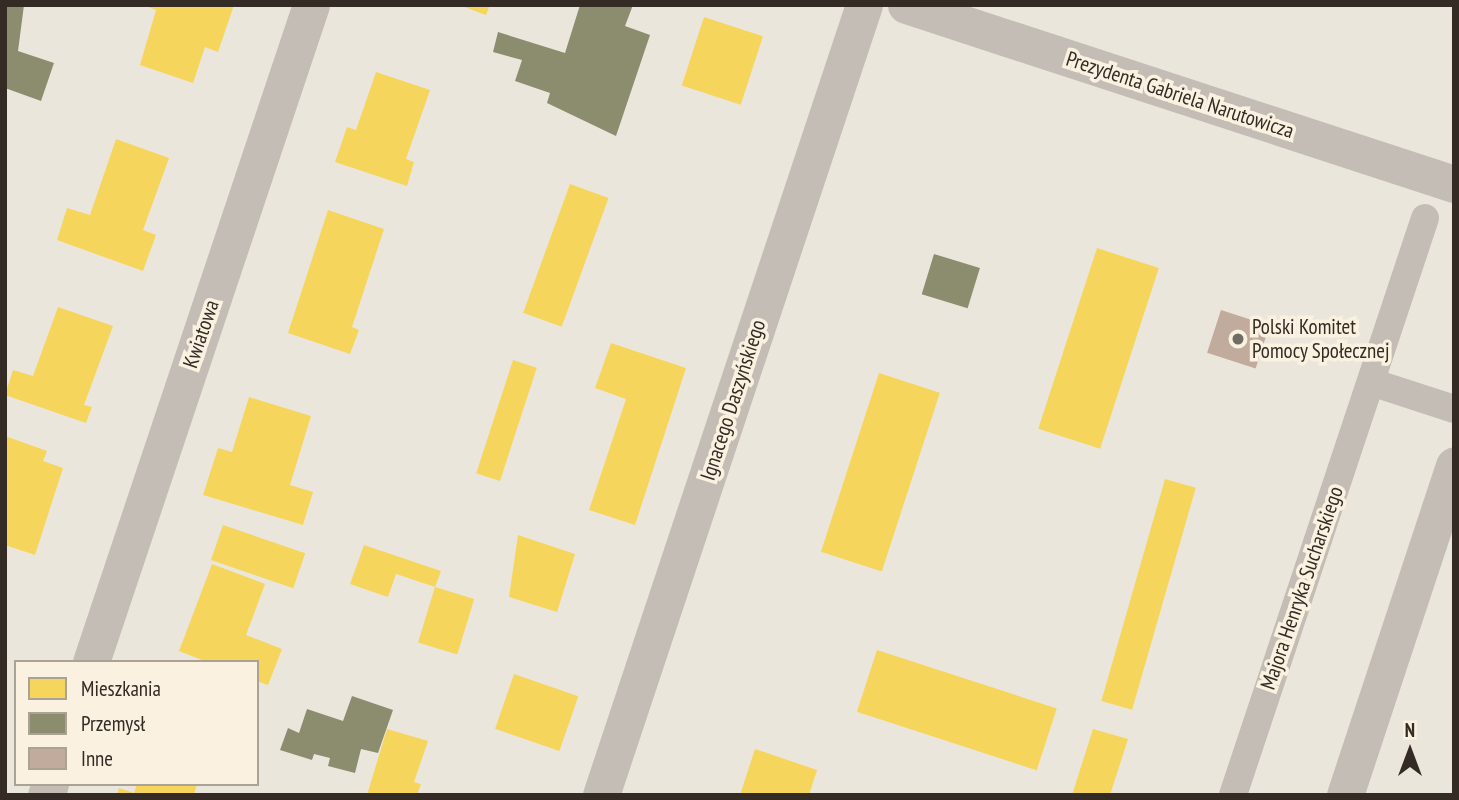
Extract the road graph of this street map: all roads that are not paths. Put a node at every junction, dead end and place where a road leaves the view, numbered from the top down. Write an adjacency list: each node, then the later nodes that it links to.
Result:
1 (311, 5): 10 (street, Kwiatowa)
2 (864, 5): 11 (street, Ignacego Daszyńskiego)
3 (906, 5): 4 (street, Prezydenta Gabriela Narutowicza)
4 (977, 17): 5 (street, Prezydenta Gabriela Narutowicza)
5 (1454, 184)
6 (1425, 218): 7 (street, Majora Henryka Sucharskiego)
7 (1371, 382): 8 (street); 12 (street, Majora Henryka Sucharskiego)
8 (1454, 409)
9 (1454, 466): 13 (street)
10 (92, 660)
11 (601, 795)
12 (1233, 795)
13 (1345, 795)

